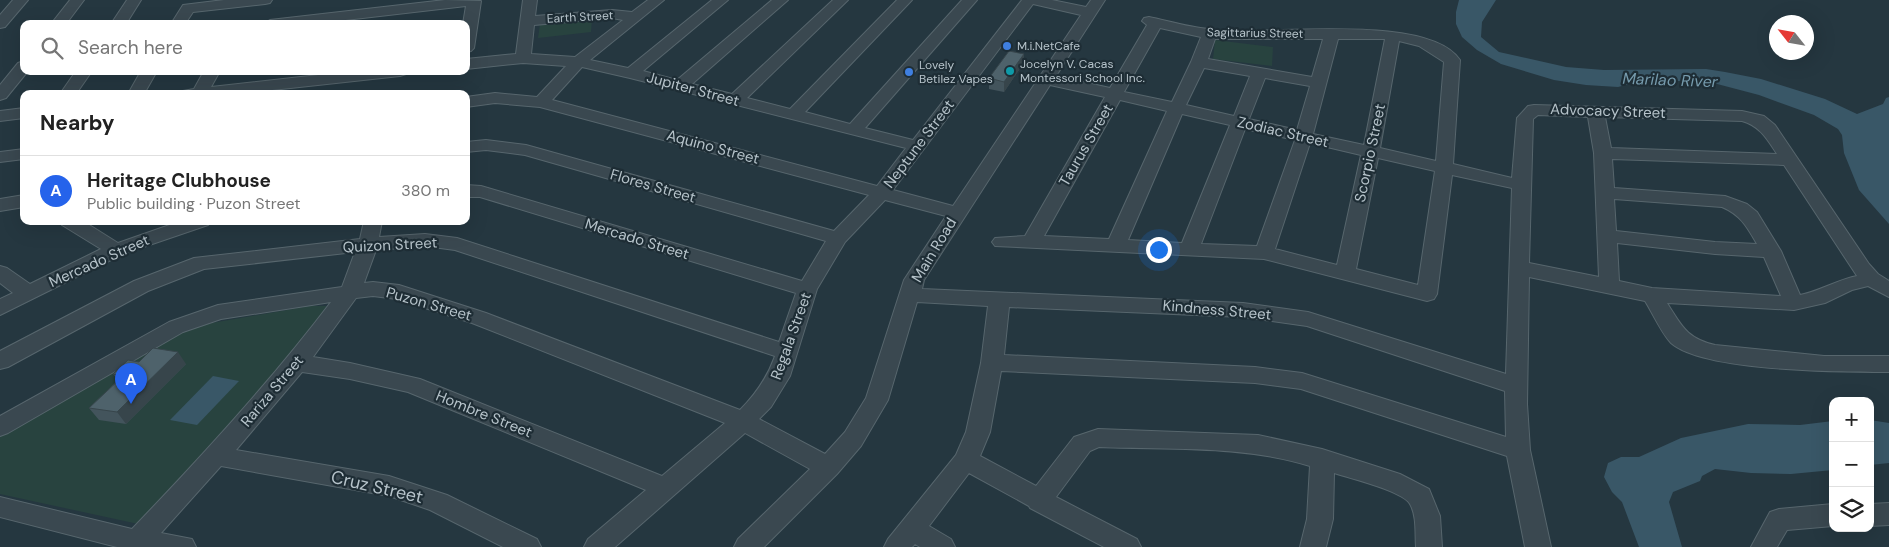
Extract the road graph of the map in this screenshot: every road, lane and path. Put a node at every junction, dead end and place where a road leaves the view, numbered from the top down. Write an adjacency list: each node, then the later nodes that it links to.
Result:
1 (21, 0): 24 (street)
2 (77, 0): 17 (street)
3 (134, 0): 18 (street)
4 (266, 0): 19 (street)
5 (530, 0): 22 (street)
6 (657, 0): 16 (street)
7 (721, 0): 34 (street)
8 (781, 0): 43 (street)
9 (841, 0): 50 (street)
10 (905, 0): 56 (street)
11 (970, 0): 59 (street)
12 (1030, 0): 13 (street); 61 (street, Neptune Street)
13 (1093, 6): 41 (street, Main Road)
14 (416, 8): 15 (street); 21 (street); 25 (street)
15 (358, 13): 20 (street)
16 (634, 17): 22 (street, Earth Street); 30 (street)
17 (61, 20)
18 (121, 20)
19 (180, 20)
20 (310, 20)
21 (413, 20)
22 (526, 21): 29 (street)
23 (1153, 22): 26 (street, Sagittarius Street); 48 (street, Taurus Street)
24 (0, 24)
25 (470, 24)
26 (1209, 34): 27 (street, Sagittarius Street); 31 (street)
27 (1332, 34): 28 (street, Sagittarius Street); 42 (street)
28 (1393, 34): 63 (street, Scorpio Street); 68 (street, Sagittarius Street)
29 (523, 58): 30 (street, Jupiter Street); 32 (street, Jupiter Street)
30 (578, 62): 34 (street, Jupiter Street); 52 (street)
31 (1199, 62): 35 (street); 53 (street)
32 (470, 64)
33 (20, 71): 49 (street)
34 (631, 73): 43 (street, Jupiter Street)
35 (1259, 73): 42 (street); 58 (street)
36 (81, 75): 44 (street)
37 (147, 75): 45 (street)
38 (209, 75): 46 (street)
39 (333, 75): 40 (street)
40 (269, 78): 47 (street)
41 (1046, 78): 48 (street, Zodiac Street); 75 (street, Main Road)
42 (1318, 83): 60 (street)
43 (681, 85): 50 (street, Jupiter Street)
44 (71, 90)
45 (138, 90)
46 (197, 90)
47 (210, 90)
48 (1115, 94): 53 (street, Zodiac Street); 82 (street, Taurus Street)
49 (0, 95)
50 (735, 100): 56 (street, Jupiter Street)
51 (470, 101): 52 (street, Aquino Street)
52 (541, 102): 71 (street, Aquino Street)
53 (1176, 108): 58 (street, Zodiac Street); 84 (street)
54 (1596, 112): 64 (street); 67 (street, Advocacy Street); 69 (street, Advocacy Street)
55 (20, 114): 57 (street)
56 (793, 115): 59 (street, Jupiter Street)
57 (0, 116)
58 (1240, 122): 60 (street, Zodiac Street); 86 (street)
59 (853, 131): 61 (street, Jupiter Street)
60 (1304, 136): 63 (street, Zodiac Street); 88 (street)
61 (917, 146): 71 (street, Neptune Street)
62 (470, 147): 80 (street, Flores Street)
63 (1371, 151): 68 (street, Zodiac Street); 90 (street, Scorpio Street)
64 (1603, 153): 67 (street); 72 (street)
65 (20, 154): 66 (street)
66 (0, 157)
67 (1789, 160): 92 (street, Advocacy Street)
68 (1444, 168): 69 (street, Zodiac Street); 90 (street)
69 (1520, 185): 89 (street, Advocacy Street)
70 (470, 191): 94 (street, Mercado Street)
71 (882, 192): 75 (street, Aquino Street); 80 (street, Regala Street)
72 (1604, 193): 79 (street); 87 (street)
73 (20, 202): 74 (street)
74 (0, 205)
75 (957, 213): 98 (street, Main Road)
76 (76, 225): 85 (street)
77 (188, 225): 85 (street, Mercado Street)
78 (372, 225): 83 (street, Rariza Street)
79 (1608, 236): 87 (street); 93 (street)
80 (838, 238): 94 (street, Regala Street)
81 (1002, 242): 82 (street)
82 (1031, 242): 84 (street)
83 (368, 244): 96 (street, Rariza Street); 103 (street, Quizon Street); 104 (street, Quizon Street)
84 (1115, 247): 86 (street)
85 (116, 250): 97 (street, Mercado Street)
86 (1189, 250): 88 (street)
87 (1770, 251): 101 (street)
88 (1264, 253): 90 (street)
89 (1519, 268): 93 (street); 108 (street, Advocacy Street)
90 (1345, 272)
91 (0, 273): 97 (street)
92 (1871, 278): 95 (street, Advocacy Street); 101 (street)
93 (1609, 287): 99 (street)
94 (807, 289): 103 (street, Regala Street)
95 (1889, 290)
96 (351, 291): 105 (street, Rariza Street); 109 (street, Puzon Street); 110 (street, Puzon Street)
97 (28, 293): 102 (street, Mercado Street)
98 (908, 295): 100 (street, Kindness Street); 115 (street, Main Road)
99 (1652, 295): 101 (street); 107 (street)
100 (999, 298): 106 (street); 108 (street, Kindness Street)
101 (1794, 303)
102 (0, 308)
103 (787, 352): 109 (street, Regala Street)
104 (0, 361)
105 (297, 363): 112 (street, Rariza Street); 116 (street, Hombre Street)
106 (992, 363): 111 (street); 114 (street)
107 (1889, 364)
108 (1516, 386): 111 (street, Advocacy Street)
109 (744, 421): 115 (street, Puzon Street); 116 (street, Regala Street)
110 (0, 426)
111 (1518, 450): 132 (street, Advocacy Street)
112 (216, 456): 123 (street, Rariza Street); 125 (street, Cruz Street)
113 (1322, 459): 117 (street); 130 (street); 131 (street)
114 (966, 460): 117 (street); 122 (street)
115 (828, 467): 127 (street, Main Road)
116 (666, 488): 126 (street, Regala Street)
117 (1039, 501): 129 (street)
118 (0, 507): 123 (street)
119 (1889, 514): 121 (street)
120 (1829, 515): 133 (street)
121 (1874, 515)
122 (905, 538): 128 (street)
123 (137, 541): 124 (street)
124 (183, 547)
125 (528, 547)
126 (597, 547)
127 (747, 547)
128 (942, 547)
129 (1128, 547)
130 (1313, 547)
131 (1429, 547)
132 (1538, 547)
133 (1764, 547)

